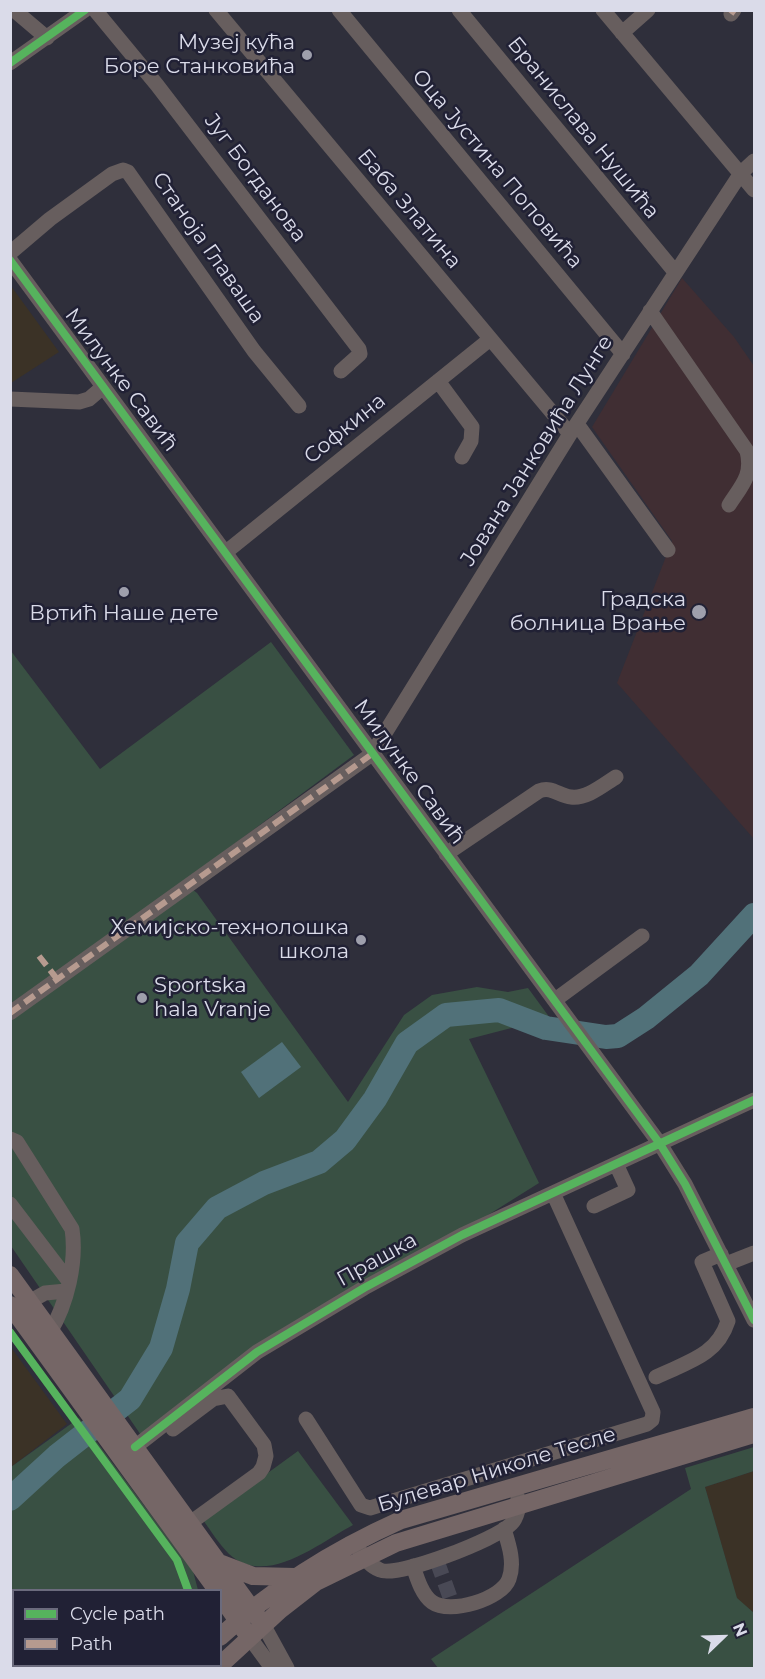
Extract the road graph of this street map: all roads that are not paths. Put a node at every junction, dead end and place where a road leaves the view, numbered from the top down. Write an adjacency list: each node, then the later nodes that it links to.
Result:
1 (14, 10): 10 (street)
2 (85, 10): 10 (street)
3 (95, 10): 21 (street, Југ Богданова)
4 (339, 10): 20 (street, Оца Јустина Поповића)
5 (459, 10): 17 (street, Бранислава Нушића)
6 (603, 10): 9 (street)
7 (648, 10): 9 (street)
8 (223, 13): 19 (street, Баба Златина)
9 (622, 33): 13 (street)
10 (47, 38): 11 (street)
11 (10, 63)
12 (754, 161): 13 (street, Јована Јанковића Лунге)
13 (741, 173): 14 (street); 17 (street, Јована Јанковића Лунге)
14 (754, 190)
15 (10, 253): 25 (street, Станоја Главаша)
16 (10, 260): 23 (street, Милунке Савић)
17 (675, 272): 18 (street, Јована Јанковића Лунге)
18 (650, 311): 20 (street, Јована Јанковића Лунге); 28 (street)
19 (489, 340): 22 (street, Софкина); 26 (street, Баба Златина)
20 (623, 354): 26 (street, Јована Јанковића Лунге)
21 (340, 370)
22 (438, 381): 27 (street); 30 (street, Софкина)
23 (103, 387): 24 (street); 30 (street, Милунке Савић)
24 (10, 399)
25 (299, 406)
26 (574, 429): 29 (street, Баба Златина); 31 (street, Јована Јанковића Лунге)
27 (462, 456)
28 (729, 505)
29 (668, 550)
30 (226, 552): 31 (street, Милунке Савић)
31 (372, 754): 33 (street, Милунке Савић); 36 (street)
32 (616, 777): 33 (street)
33 (446, 854): 35 (street, Милунке Савић)
34 (642, 936): 35 (street)
35 (555, 1000): 39 (street, Милунке Савић)
36 (10, 1012)
37 (754, 1100): 39 (street, Прашка)
38 (10, 1139): 47 (street)
39 (660, 1144): 40 (street, Прашка); 45 (street, Милунке Савић)
40 (616, 1164): 41 (street, Прашка); 43 (street)
41 (553, 1193): 54 (street, Прашка); 56 (street)
42 (10, 1204): 47 (street)
43 (594, 1206)
44 (754, 1253): 45 (street)
45 (723, 1259): 50 (street, Милунке Савић); 52 (street)
46 (10, 1275): 48 (main road)
47 (67, 1285): 48 (street); 51 (street)
48 (29, 1302): 51 (main road)
49 (10, 1305): 53 (main road)
50 (754, 1320)
51 (50, 1332): 53 (main road)
52 (656, 1377)
53 (85, 1394): 59 (main road)
54 (204, 1399): 57 (street); 59 (street, Прашка); 62 (street)
55 (750, 1417): 60 (main road, Булевар Николе Тесле)
56 (306, 1419)
57 (168, 1432)
58 (754, 1434): 61 (main road, Булевар Николе Тесле)
59 (126, 1445): 62 (main road); 66 (main road)
60 (514, 1486): 61 (street); 64 (main road, Булевар Николе Тесле)
61 (520, 1505): 63 (street); 65 (main road, Булевар Николе Тесле)
62 (190, 1523): 66 (main road)
63 (504, 1529): 67 (street); 67 (street)
64 (354, 1541): 65 (street); 68 (main road, Булевар Николе Тесле)
65 (363, 1557): 67 (street); 73 (main road, Булевар Николе Тесле)
66 (210, 1565): 68 (main road); 69 (main road); 70 (main road); 72 (main road)
67 (413, 1566)
68 (295, 1577): 72 (main road, Булевар Николе Тесле)
69 (207, 1589)
70 (217, 1589)
71 (222, 1597): 72 (main road)
72 (245, 1615): 73 (main road); 74 (main road, Булевар Николе Тесле)
73 (257, 1632): 75 (main road, Булевар Николе Тесле); 76 (street); 77 (street)
74 (222, 1635)
75 (222, 1664)
76 (272, 1668)
77 (287, 1668)

